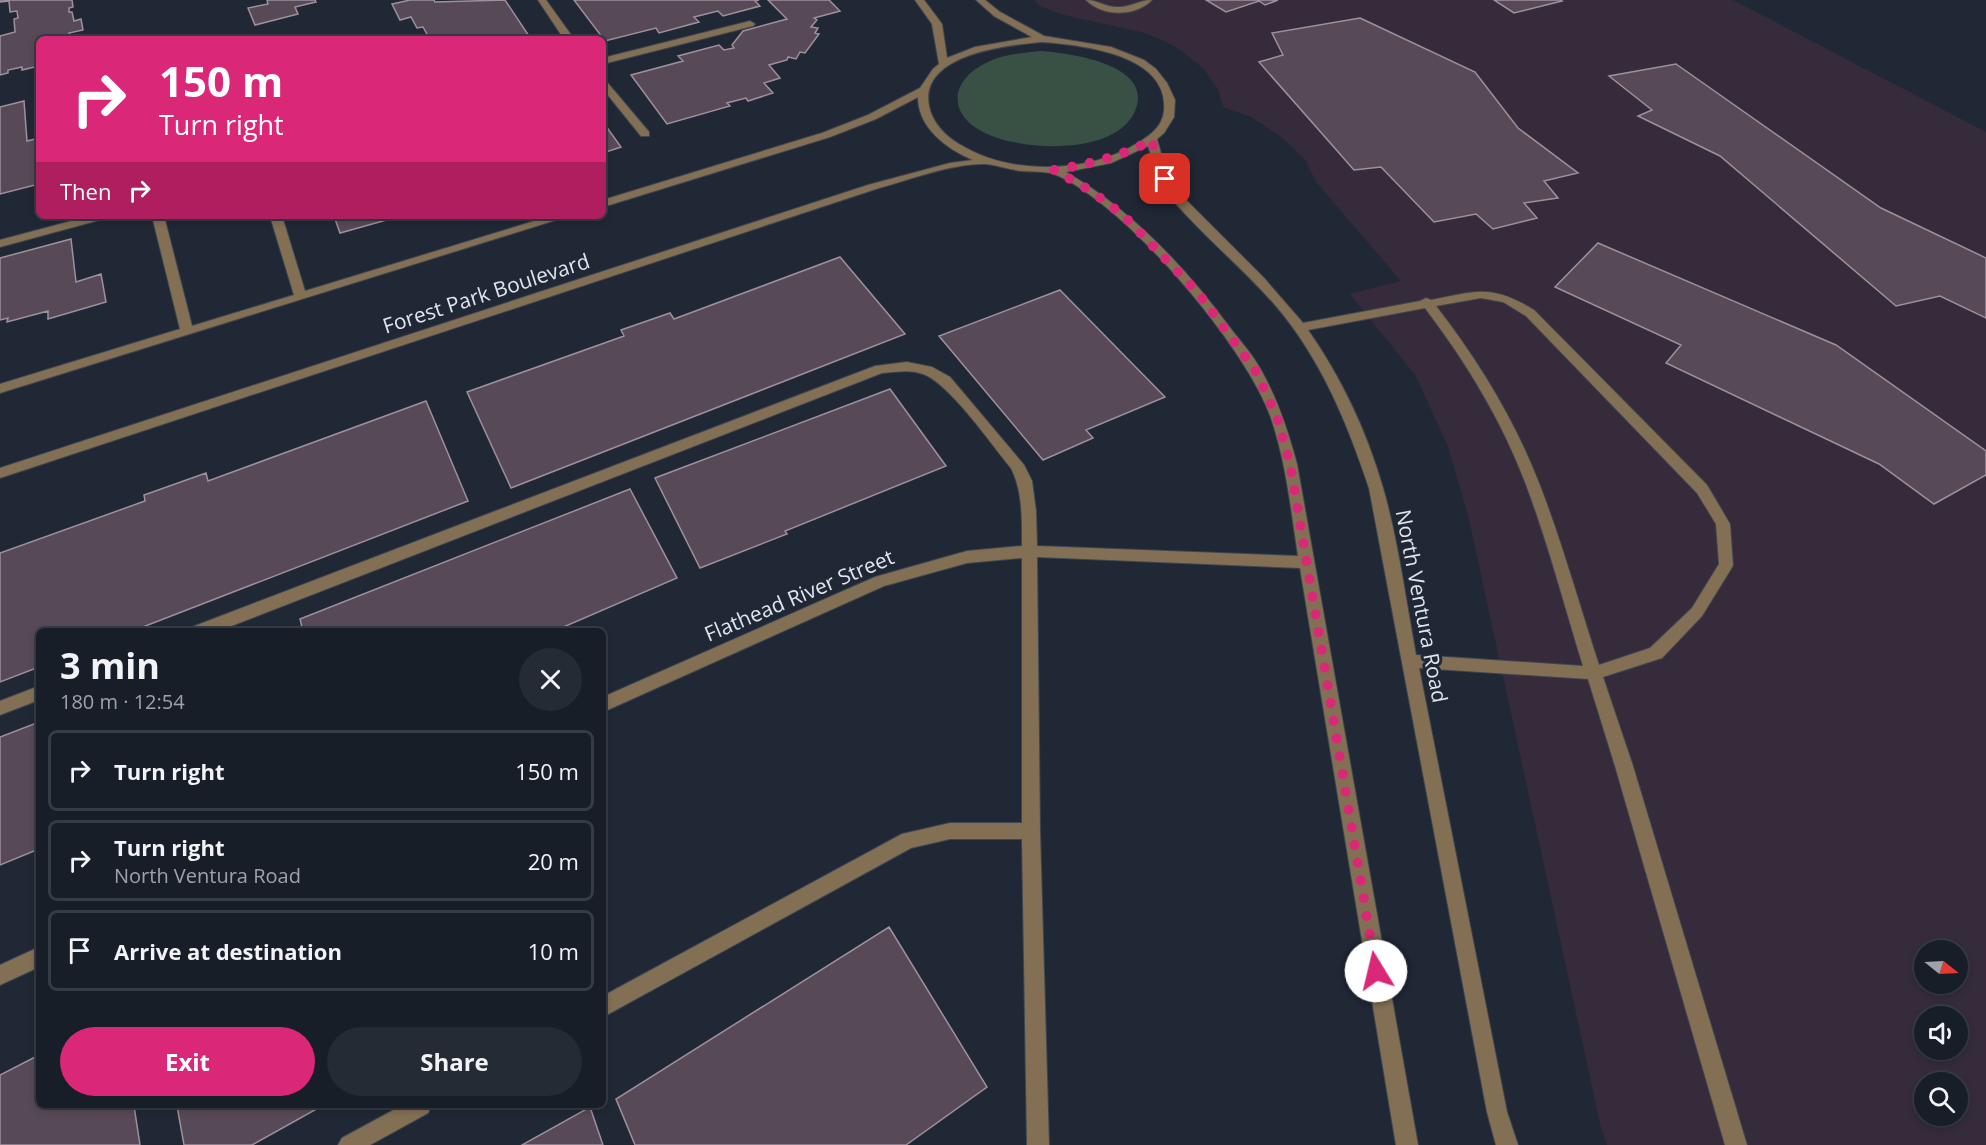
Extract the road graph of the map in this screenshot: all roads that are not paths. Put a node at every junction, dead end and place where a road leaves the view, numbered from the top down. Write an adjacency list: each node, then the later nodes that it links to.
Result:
1 (542, 0): 7 (street)
2 (919, 0): 10 (street)
3 (980, 0): 8 (street)
4 (1090, 0): 5 (street)
5 (1148, 0)
6 (750, 24): 9 (street)
7 (567, 36)
8 (1042, 39): 10 (street); 14 (street)
9 (606, 60)
10 (944, 66): 12 (street)
11 (606, 87): 13 (street)
12 (923, 90): 15 (street); 17 (street)
13 (645, 134)
14 (1152, 140): 16 (street); 25 (street, North Ventura Road)
15 (988, 161): 16 (street); 28 (street, Forest Park Boulevard)
16 (1054, 170): 30 (street)
17 (606, 203)
18 (92, 219): 22 (street)
19 (159, 219): 26 (street)
20 (277, 219): 23 (street)
21 (553, 219): 23 (street)
22 (0, 244)
23 (302, 297): 26 (street)
24 (1426, 302): 25 (street); 33 (street); 33 (street)
25 (1299, 328): 32 (street, North Ventura Road)
26 (187, 332): 27 (street)
27 (0, 389)
28 (0, 473)
29 (1030, 551): 30 (street, Flathead River Street); 31 (street); 35 (street, Flathead River Street); 37 (street)
30 (1307, 562): 44 (street)
31 (208, 628)
32 (1411, 661): 33 (street); 45 (street, North Ventura Road)
33 (1593, 673): 46 (street)
34 (36, 694): 36 (street)
35 (606, 704)
36 (0, 708)
37 (1031, 831): 40 (street); 43 (street)
38 (36, 958): 39 (street)
39 (0, 975)
40 (606, 1005)
41 (418, 1108): 42 (street)
42 (349, 1145)
43 (1038, 1145)
44 (1407, 1145)
45 (1507, 1145)
46 (1736, 1145)

